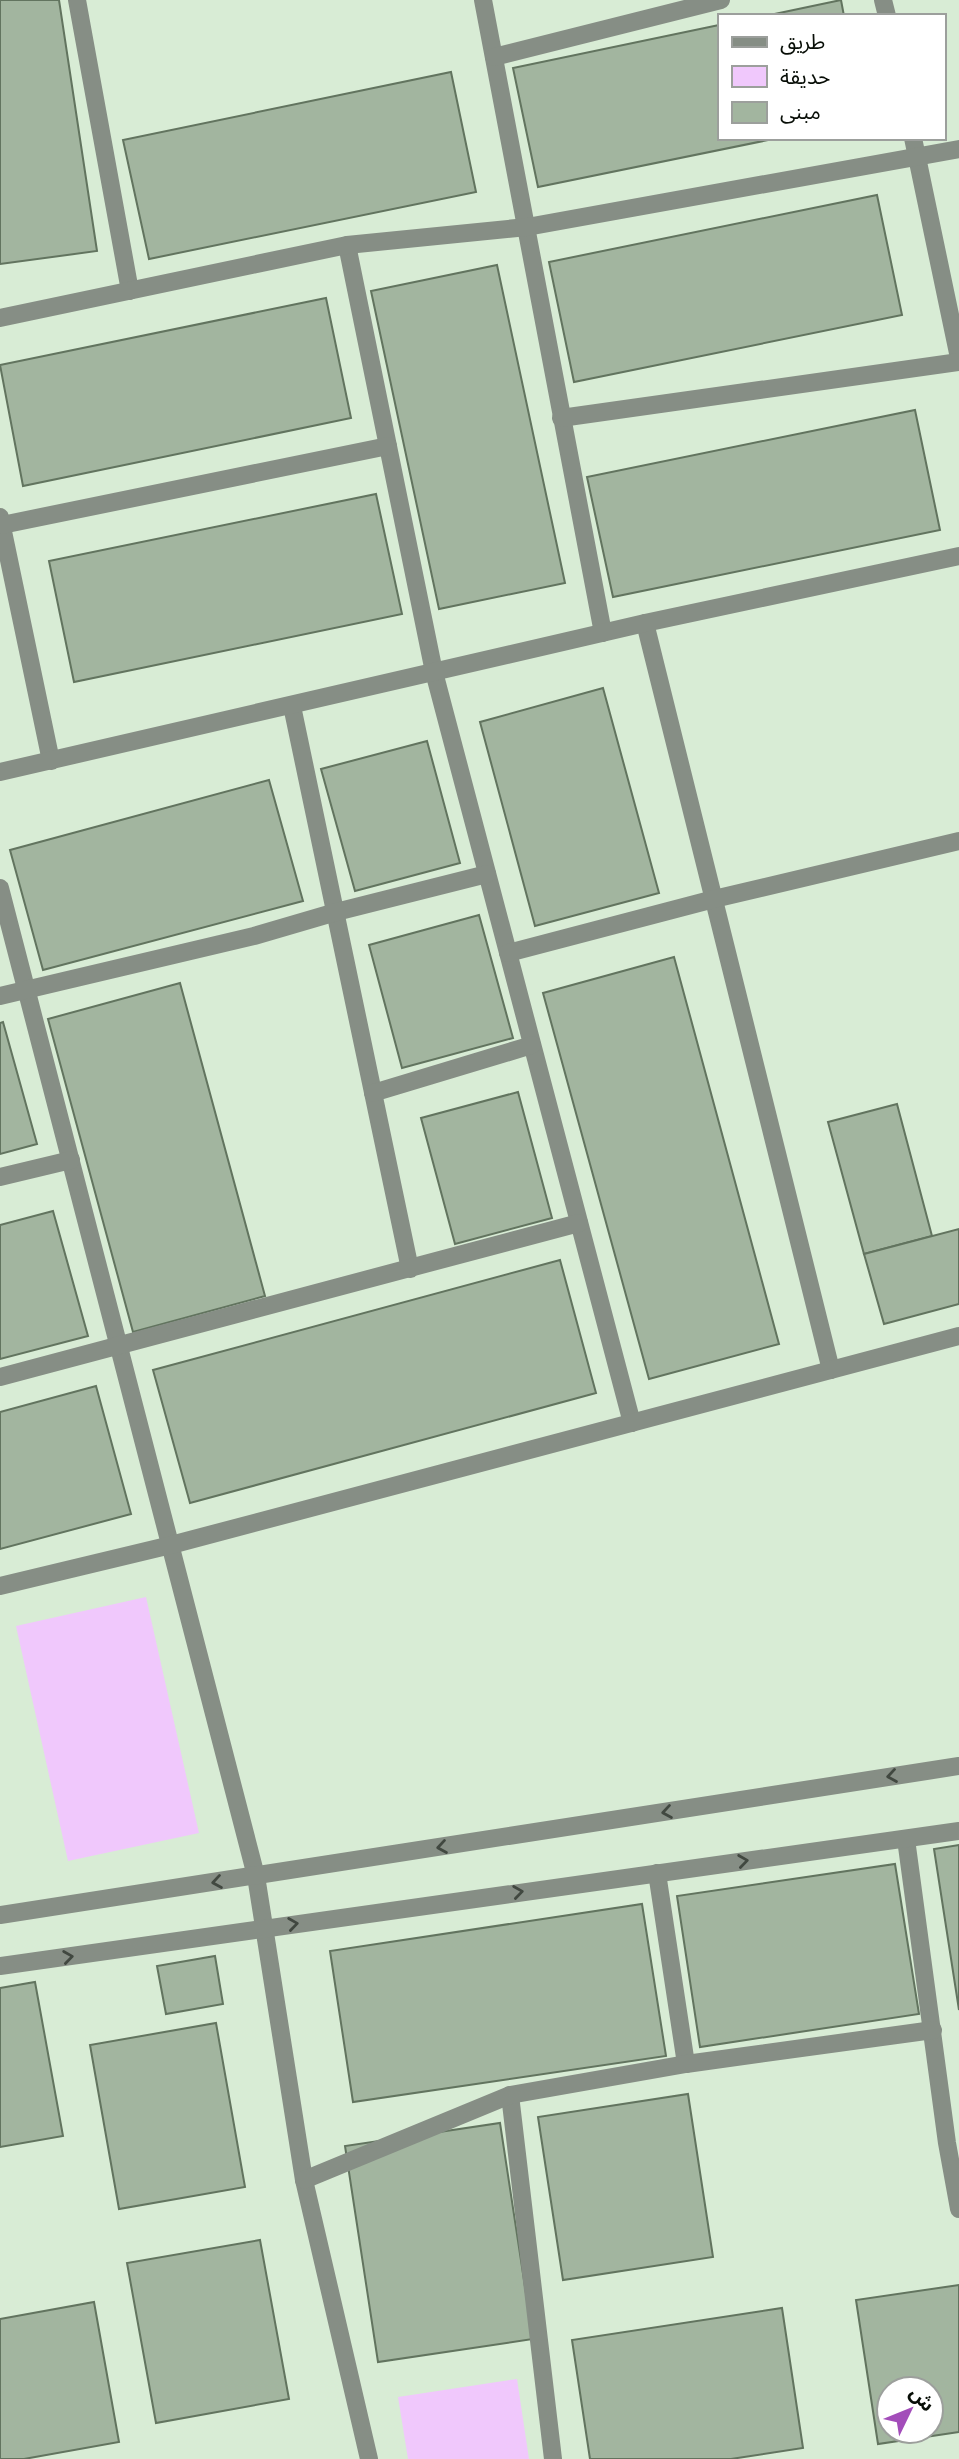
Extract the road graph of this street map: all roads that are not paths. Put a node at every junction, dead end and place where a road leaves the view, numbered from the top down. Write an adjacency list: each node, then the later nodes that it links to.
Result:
1 (77, 0): 11 (street)
2 (482, 0): 5 (street)
3 (721, 0): 4 (street)
4 (694, 3): 5 (street)
5 (494, 57): 9 (street)
6 (913, 140): 8 (street)
7 (959, 149): 8 (street)
8 (916, 156): 9 (street); 13 (street)
9 (527, 227): 10 (street); 14 (street)
10 (347, 245): 11 (street); 15 (street)
11 (130, 291): 12 (street)
12 (0, 318)
13 (959, 360): 14 (street)
14 (561, 418): 19 (street)
15 (388, 446): 16 (street); 20 (street)
16 (1, 521): 22 (street)
17 (959, 556): 18 (street)
18 (645, 623): 19 (street); 27 (street)
19 (603, 633): 20 (street)
20 (434, 673): 21 (street); 25 (street)
21 (292, 706): 22 (street); 28 (street)
22 (51, 761): 23 (street)
23 (0, 772)
24 (959, 841): 27 (street)
25 (487, 874): 28 (street); 29 (street)
26 (0, 888): 30 (street)
27 (713, 899): 29 (street); 40 (street)
28 (336, 912): 30 (street); 33 (street)
29 (508, 953): 32 (street)
30 (27, 989): 31 (street); 34 (street)
31 (0, 996)
32 (532, 1045): 33 (street); 36 (street)
33 (373, 1093): 37 (street)
34 (71, 1160): 35 (street); 39 (street)
35 (0, 1177)
36 (579, 1223): 37 (street); 42 (street)
37 (410, 1269): 39 (street)
38 (959, 1336): 40 (street)
39 (120, 1346): 41 (street); 43 (street)
40 (831, 1370): 42 (street)
41 (0, 1377)
42 (632, 1423): 43 (street)
43 (172, 1545): 44 (street); 49 (street)
44 (0, 1586)
45 (959, 1766): 49 (street, one-way to 49)
46 (959, 1831): 47 (street)
47 (906, 1839): 48 (street, one-way to 47); 53 (street)
48 (657, 1873): 51 (street, one-way to 48); 54 (street)
49 (256, 1876): 50 (street, one-way to 50); 51 (street)
50 (0, 1915)
51 (263, 1928): 52 (street, one-way to 51); 56 (street)
52 (0, 1966)
53 (933, 2030): 54 (street); 57 (street)
54 (686, 2064): 55 (street)
55 (510, 2095): 56 (street); 59 (street)
56 (304, 2180): 58 (street)
57 (958, 2201)
58 (369, 2459)
59 (553, 2459)

